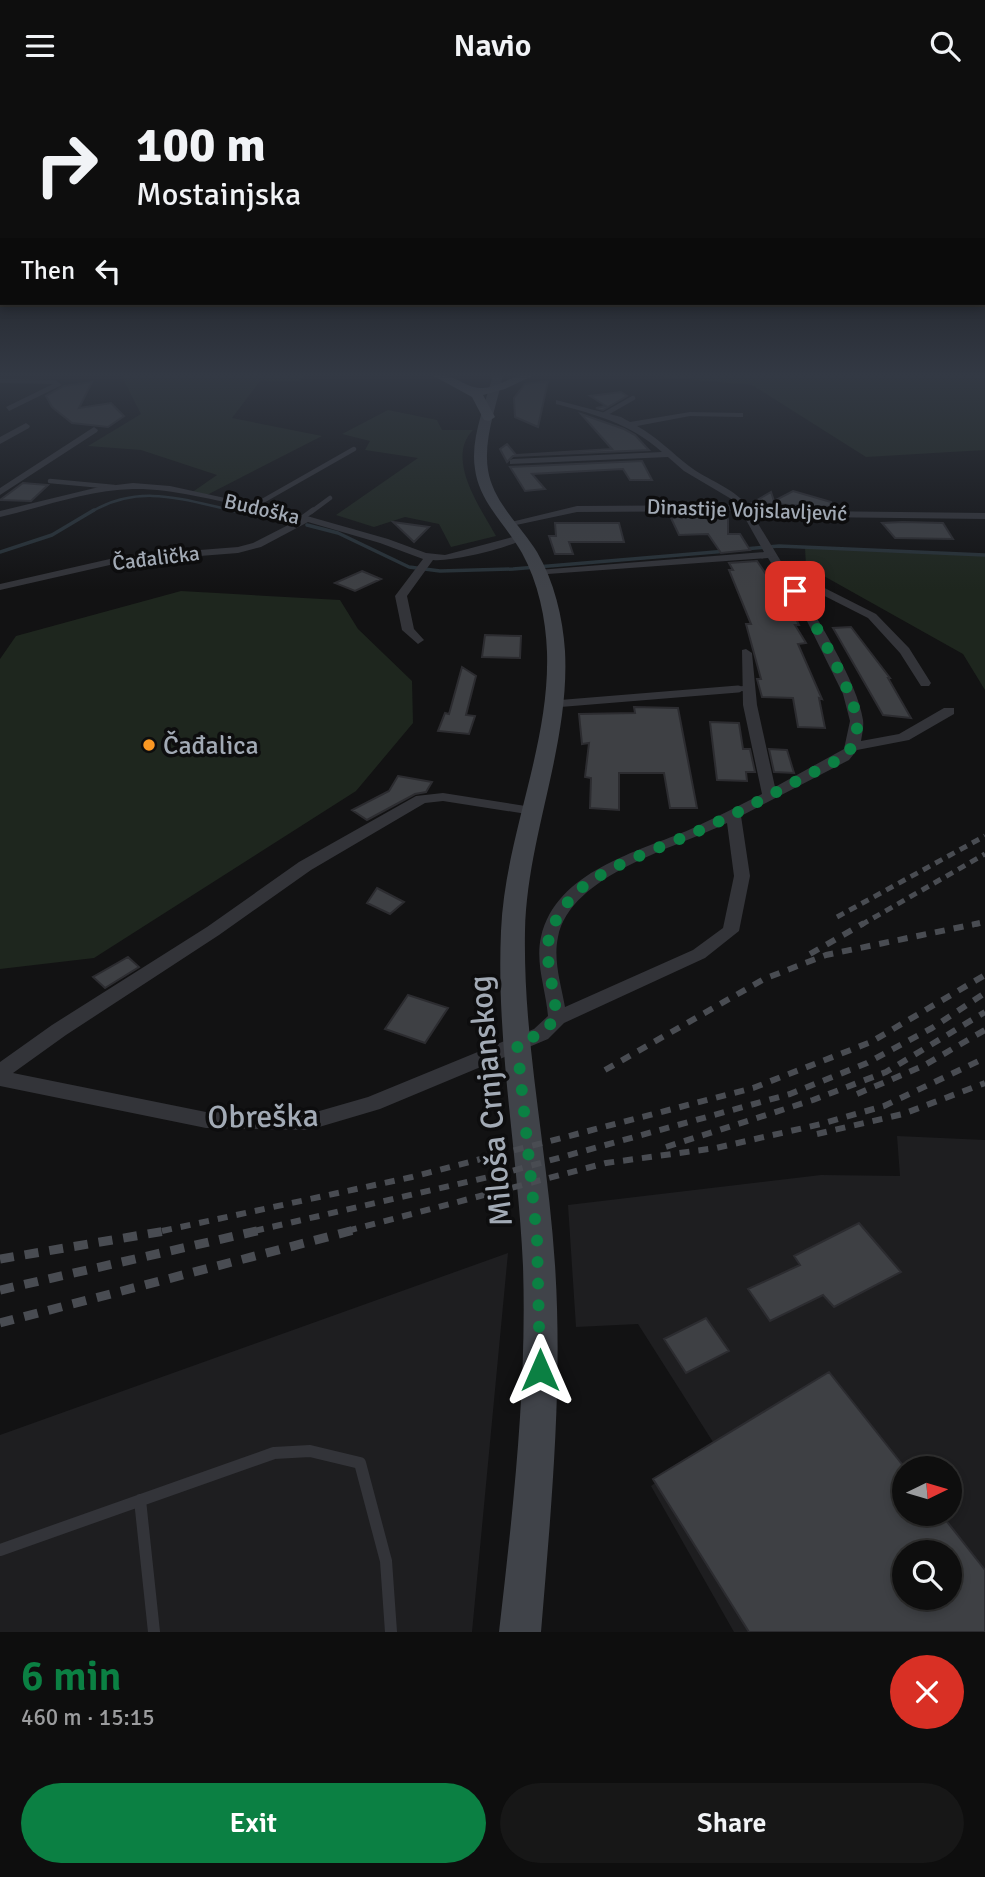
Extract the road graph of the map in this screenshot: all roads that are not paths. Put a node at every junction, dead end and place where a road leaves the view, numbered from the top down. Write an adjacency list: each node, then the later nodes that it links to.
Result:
1 (68, 447): 9 (street)
2 (483, 447): 16 (main road, Miloša Crnjanskog)
3 (662, 447): 5 (street)
4 (354, 449): 11 (lane)
5 (671, 454): 6 (street); 12 (street)
6 (513, 462)
7 (50, 481): 8 (lane)
8 (114, 488): 11 (street, Budoška); 13 (street, Budoška)
9 (0, 492)
10 (330, 498): 15 (lane)
11 (252, 506): 15 (street, Budoška)
12 (744, 508): 14 (street, Dinastije Vojislavljević); 16 (street, Dinastije Vojislavljević); 18 (street)
13 (0, 514)
14 (985, 516)
15 (304, 519): 19 (street, Budoška); 22 (street, Čađalička)
16 (511, 525): 17 (main road, Miloša Crnjanskog)
17 (520, 538): 19 (street, Budoška); 20 (main road, Miloša Crnjanskog)
18 (768, 550): 20 (street); 21 (street)
19 (424, 563): 23 (street)
20 (535, 567): 27 (main road, Miloša Crnjanskog)
21 (781, 570): 25 (street); 29 (street)
22 (0, 587)
23 (418, 640)
24 (746, 653): 26 (street)
25 (925, 683)
26 (749, 688): 27 (lane); 30 (street)
27 (554, 704): 31 (main road, Miloša Crnjanskog)
28 (949, 711): 29 (street)
29 (852, 746): 30 (street)
30 (769, 793): 32 (street)
31 (533, 811): 34 (main road, Miloša Crnjanskog); 35 (street)
32 (733, 813): 33 (street); 33 (street, Obreška)
33 (556, 1018): 34 (street, Obreška)
34 (517, 1043): 36 (street, Obreška); 41 (main road, Miloša Crnjanskog)
35 (0, 1072)
36 (0, 1078)
37 (140, 1500): 38 (lane); 39 (lane); 40 (lane)
38 (0, 1550)
39 (154, 1632)
40 (391, 1632)
41 (520, 1632)

